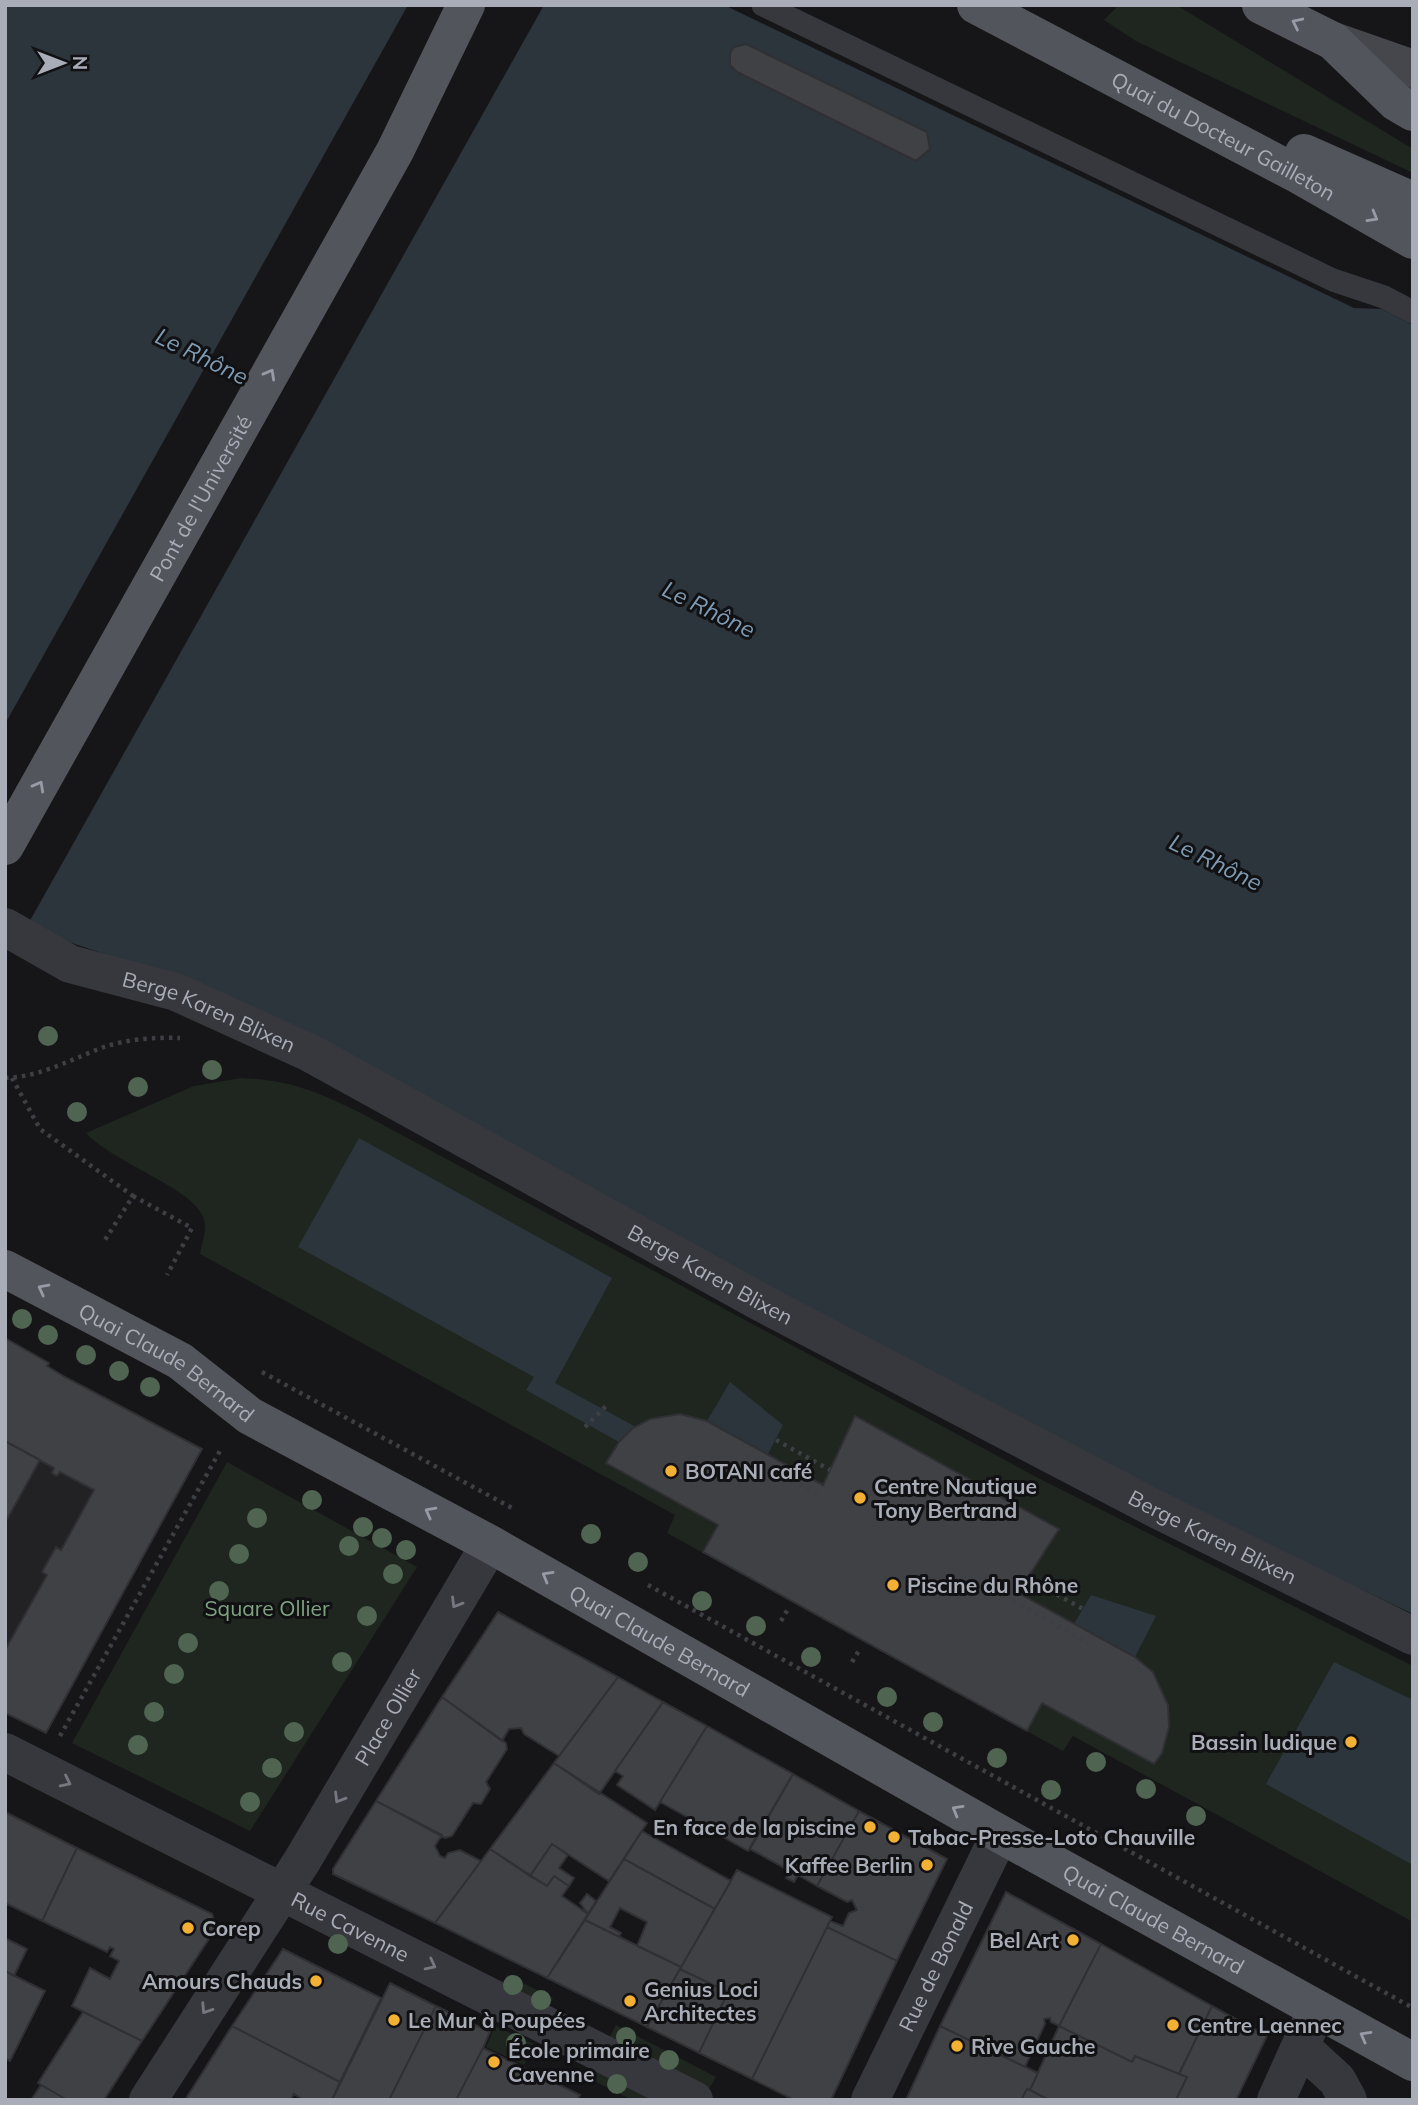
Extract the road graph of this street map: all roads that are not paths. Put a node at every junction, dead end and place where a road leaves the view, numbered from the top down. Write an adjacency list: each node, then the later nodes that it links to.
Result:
1 (466, 5): 10 (main road, Pont de l'Université)
2 (492, 5): 10 (main road, Pont de l'Université)
3 (763, 5): 13 (lane)
4 (975, 5): 6 (main road, Quai du Docteur Gailleton)
5 (1261, 5): 7 (main road, one-way to 5)
6 (1032, 35): 11 (main road, Quai du Docteur Gailleton); 12 (main road, Quai du Docteur Gailleton, one-way to 12)
7 (1333, 41): 8 (main road); 9 (main road)
8 (1413, 69)
9 (1413, 112)
10 (395, 151): 14 (main road, Pont de l'Université, one-way to 10)
11 (1413, 201)
12 (1413, 240)
13 (1413, 312)
14 (5, 846)
15 (5, 927): 18 (street, Berge Karen Blixen)
16 (5, 1269): 17 (main road, Quai Claude Bernard, one-way to 16)
17 (490, 1544): 20 (main road, Quai Claude Bernard, one-way to 17); 21 (street, Place Ollier, one-way to 21)
18 (1413, 1636)
19 (5, 1752): 21 (street, Rue Cavenne, one-way to 21)
20 (1000, 1834): 22 (main road, Quai Claude Bernard); 27 (street, Rue de Bonald)
21 (283, 1889): 25 (street, Place Ollier, one-way to 25); 26 (street, Rue Cavenne, one-way to 26)
22 (1317, 2009): 23 (street); 24 (main road, Quai Claude Bernard, one-way to 22)
23 (1301, 2047): 28 (street); 29 (street)
24 (1413, 2062)
25 (148, 2100)
26 (694, 2100)
27 (870, 2100)
28 (1276, 2100)
29 (1348, 2100)

